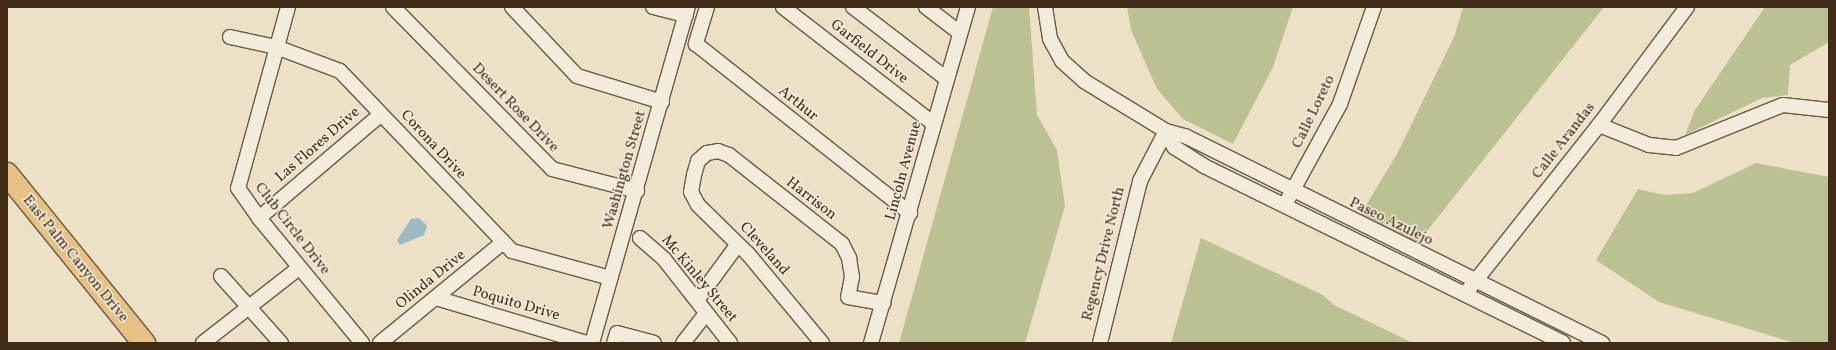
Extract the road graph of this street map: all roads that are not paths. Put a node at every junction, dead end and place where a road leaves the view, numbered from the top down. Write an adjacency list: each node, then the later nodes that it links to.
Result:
1 (288, 7): 16 (street, Club Circle Drive)
2 (394, 7): 26 (street, Desert Rose Drive)
3 (512, 7): 18 (street)
4 (653, 7): 12 (street)
5 (707, 7): 29 (street, Arthur)
6 (783, 7): 21 (street, Garfield Drive)
7 (853, 7): 17 (street)
8 (926, 7): 14 (street)
9 (968, 7): 14 (street, Lincoln Avenue)
10 (1374, 7): 27 (street, Calle Loreto)
11 (1686, 7): 22 (street, Calle Arandas)
12 (687, 11): 18 (street, Washington Street)
13 (1045, 13): 23 (street, Paseo Azulejo)
14 (960, 33): 17 (street, Lincoln Avenue)
15 (230, 37): 16 (street, Corona Drive)
16 (276, 47): 20 (street, Corona Drive); 30 (street, Club Circle Drive)
17 (947, 79): 21 (street, Lincoln Avenue)
18 (662, 102): 26 (street, Washington Street)
19 (1829, 110): 22 (street)
20 (381, 114): 30 (street, Las Flores Drive); 32 (street, Corona Drive)
21 (934, 124): 29 (street, Lincoln Avenue)
22 (1599, 125): 37 (street, Calle Arandas)
23 (1166, 131): 27 (street, Paseo Azulejo); 28 (street, Paseo Azulejo); 57 (street, Regency Drive North)
24 (7, 174): 45 (main road, East Palm Canyon Drive)
25 (694, 175): 33 (street, Cleveland); 41 (street, Harrison)
26 (637, 191): 36 (street, Washington Street)
27 (1292, 192): 28 (street, Calle Loreto); 37 (street, Paseo Azulejo)
28 (1284, 205): 38 (street, Paseo Azulejo)
29 (910, 213): 41 (street, Lincoln Avenue)
30 (259, 218): 34 (street, Club Circle Drive)
31 (640, 238): 40 (street, Mc Kinley Street)
32 (502, 243): 36 (street, Corona Drive); 39 (street, Olinda Drive)
33 (738, 244): 40 (street); 55 (street, Cleveland)
34 (299, 268): 42 (street); 48 (street, Club Circle Drive)
35 (221, 276): 42 (street)
36 (610, 278): 51 (street, Washington Street)
37 (1475, 282): 38 (street, Calle Arandas); 59 (street, Paseo Azulejo)
38 (1465, 294): 58 (street, Paseo Azulejo)
39 (436, 298): 49 (street, Olinda Drive); 50 (street, Poquito Drive)
40 (697, 300): 43 (street, Mc Kinley Street)
41 (882, 303): 56 (street, Lincoln Avenue)
42 (248, 308): 46 (street); 47 (street)
43 (706, 314): 53 (street); 54 (street, Mc Kinley Street)
44 (615, 338): 52 (street)
45 (144, 343)
46 (203, 343)
47 (281, 343)
48 (362, 343)
49 (380, 343)
50 (587, 343)
51 (592, 343)
52 (654, 343)
53 (683, 343)
54 (730, 343)
55 (822, 343)
56 (871, 343)
57 (1100, 343)
58 (1563, 343)
59 (1602, 343)

